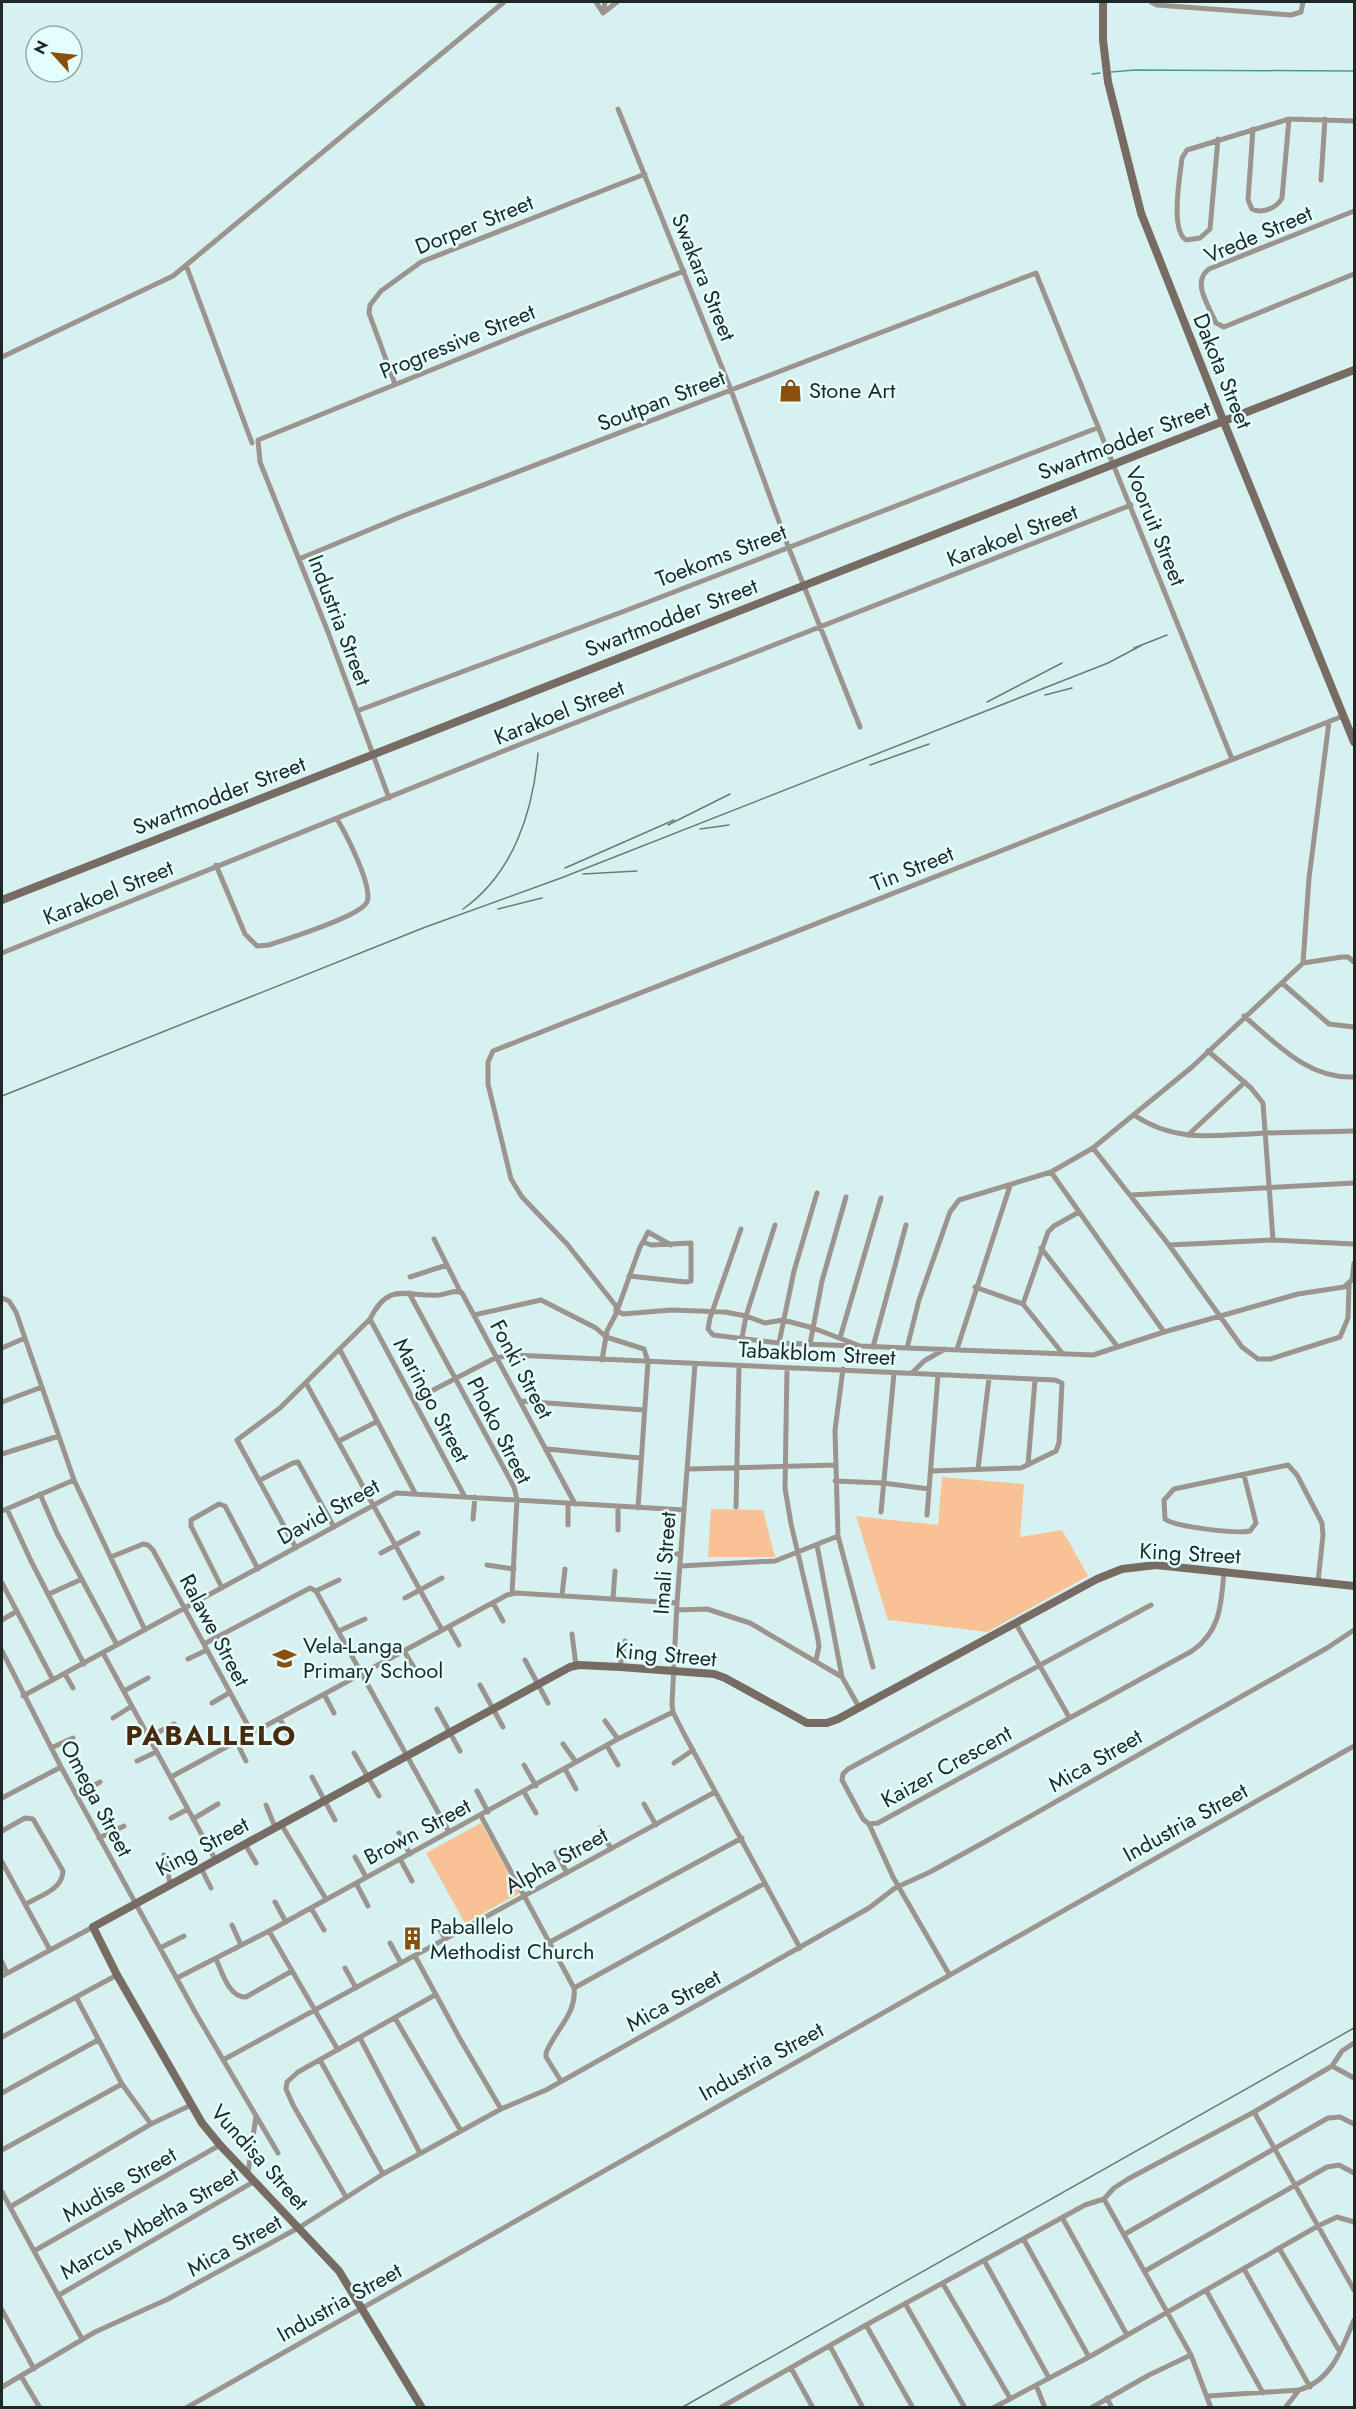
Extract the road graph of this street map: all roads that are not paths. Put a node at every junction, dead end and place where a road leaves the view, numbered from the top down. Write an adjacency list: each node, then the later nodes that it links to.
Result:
1 (504, 2): 18 (street)
2 (596, 2): 8 (street)
3 (605, 2): 8 (street)
4 (617, 2): 8 (street)
5 (1103, 2): 26 (street, Dakota Street)
6 (1151, 2): 7 (street)
7 (1303, 2)
8 (603, 13)
9 (618, 109): 15 (street, Swakara Street)
10 (1289, 119): 11 (street); 13 (street); 13 (street)
11 (1325, 119): 12 (street); 16 (street)
12 (1354, 121)
13 (1253, 129): 14 (street)
14 (1218, 139): 14 (street)
15 (645, 174): 19 (street, Swakara Street); 24 (street, Dorper Street)
16 (1321, 180)
17 (1354, 211): 21 (street, Vrede Street)
18 (186, 266): 22 (street); 28 (street)
19 (684, 271): 24 (street, Progressive Street); 25 (street, Swakara Street)
20 (1036, 273): 25 (street, Soutpan Street); 27 (street, Vooruit Street)
21 (1354, 274)
22 (2, 357)
23 (1354, 370): 26 (street, Swartmodder Street)
24 (395, 384): 29 (street, Progressive Street)
25 (731, 390): 32 (street, Swakara Street); 33 (street, Soutpan Street)
26 (1223, 420): 30 (street, Swartmodder Street); 37 (street, Dakota Street)
27 (1097, 428): 30 (street, Vooruit Street); 32 (street, Toekoms Street)
28 (252, 443)
29 (258, 456): 33 (street, Industria Street)
30 (1113, 464): 31 (street, Vooruit Street); 34 (street, Swartmodder Street)
31 (1131, 505): 35 (street, Karakoel Street); 42 (street, Vooruit Street)
32 (788, 546): 34 (street, Swakara Street); 36 (street, Toekoms Street)
33 (299, 559): 36 (street, Industria Street)
34 (805, 584): 35 (street, Swakara Street); 41 (street, Swartmodder Street)
35 (821, 627): 39 (street, Swakara Street); 43 (street, Karakoel Street)
36 (357, 711): 41 (street, Industria Street)
37 (1343, 716): 38 (street, Tin Street); 40 (street, Dakota Street)
38 (1329, 722): 42 (street, Tin Street); 51 (street)
39 (860, 728)
40 (1354, 742)
41 (373, 754): 43 (street, Industria Street); 46 (street, Swartmodder Street)
42 (1232, 759): 92 (street, Tin Street)
43 (389, 798): 44 (street, Karakoel Street)
44 (337, 819): 45 (street, Karakoel Street); 45 (street)
45 (216, 866): 47 (street, Karakoel Street)
46 (2, 900)
47 (2, 953)
48 (1354, 956): 49 (street)
49 (1348, 957): 50 (street); 51 (street)
50 (1354, 962)
51 (1303, 963): 52 (street)
52 (1282, 982): 53 (street); 54 (street)
53 (1244, 1016): 55 (street); 56 (street)
54 (1354, 1027)
55 (1208, 1051): 57 (street); 58 (street)
56 (1354, 1077)
57 (1245, 1082): 60 (street); 61 (street)
58 (1134, 1115): 61 (street); 62 (street)
59 (1354, 1131): 60 (street)
60 (1267, 1133): 61 (street); 66 (street)
61 (1188, 1136)
62 (1093, 1148): 63 (street); 68 (street)
63 (1050, 1172): 65 (street); 71 (street)
64 (1354, 1183): 66 (street)
65 (1010, 1186): 87 (street); 111 (street)
66 (1270, 1188): 68 (street); 76 (street)
67 (817, 1193): 98 (street)
68 (1130, 1195): 80 (street)
69 (846, 1197): 99 (street)
70 (881, 1198): 104 (street)
71 (1079, 1212): 81 (street); 100 (street)
72 (775, 1225): 95 (street)
73 (906, 1225): 109 (street)
74 (741, 1229): 93 (street)
75 (434, 1239): 83 (street, Fonki Street)
76 (1273, 1240): 78 (street); 80 (street)
77 (643, 1242): 79 (street); 79 (street); 84 (street)
78 (1354, 1244)
79 (671, 1245): 84 (street)
80 (1169, 1245): 96 (street)
81 (1041, 1248): 91 (street); 108 (street)
82 (1354, 1263): 86 (street)
83 (447, 1265): 85 (street); 88 (street, Fonki Street)
84 (629, 1276): 92 (street)
85 (410, 1278)
86 (1348, 1284): 96 (street); 96 (street)
87 (975, 1287): 91 (street); 113 (street)
88 (460, 1291): 89 (street); 94 (street, Fonki Street)
89 (412, 1294): 97 (street); 126 (street, Phoko Street)
90 (2, 1298): 102 (street)
91 (1023, 1304): 115 (street)
92 (617, 1311): 93 (street); 101 (street)
93 (713, 1311): 95 (street); 103 (street)
94 (474, 1315): 101 (street); 116 (street, Fonki Street)
95 (746, 1316): 98 (street); 103 (street)
96 (1218, 1316): 100 (street)
97 (370, 1319): 114 (street); 131 (street, Maringo Street)
98 (783, 1320): 99 (street); 105 (street)
99 (813, 1328): 104 (street); 106 (street)
100 (1164, 1332): 108 (street)
101 (606, 1337): 117 (street); 118 (street)
102 (25, 1338): 110 (street); 130 (street)
103 (742, 1338): 105 (street)
104 (840, 1338): 107 (street)
105 (779, 1343): 106 (street)
106 (810, 1344): 107 (street)
107 (860, 1346): 109 (street)
108 (1117, 1346): 115 (street)
109 (873, 1347): 111 (street)
110 (2, 1348)
111 (907, 1348): 112 (street)
112 (946, 1348): 113 (street); 124 (street)
113 (957, 1349): 115 (street)
114 (340, 1350): 129 (street); 135 (street)
115 (1063, 1354)
116 (495, 1358): 117 (street, Tabakblom Street); 126 (street); 132 (street, Fonki Street)
117 (602, 1360): 118 (street, Tabakblom Street)
118 (648, 1362): 119 (street, Tabakblom Street); 134 (street)
119 (695, 1364): 120 (street, Tabakblom Street); 145 (street, Imali Street)
120 (739, 1366): 121 (street, Tabakblom Street); 143 (street)
121 (787, 1368): 122 (street, Tabakblom Street); 144 (street)
122 (843, 1369): 123 (street, Tabakblom Street); 141 (street)
123 (894, 1373): 124 (street, Tabakblom Street); 152 (street)
124 (912, 1373): 125 (street, Tabakblom Street)
125 (938, 1375): 127 (street, Tabakblom Street); 147 (street)
126 (455, 1378): 131 (street); 158 (street, Phoko Street)
127 (989, 1378): 128 (street, Tabakblom Street); 146 (street)
128 (1035, 1380): 142 (street); 142 (street, Tabakblom Street)
129 (306, 1383): 137 (street); 150 (street)
130 (42, 1387): 133 (street); 136 (street)
131 (414, 1400): 156 (street, Maringo Street)
132 (520, 1401): 134 (street); 138 (street, Fonki Street)
133 (2, 1402)
134 (644, 1410): 140 (street)
135 (376, 1422): 137 (street); 154 (street)
136 (59, 1436): 139 (street); 149 (street)
137 (339, 1441): 160 (street)
138 (547, 1449): 140 (street); 159 (street, Fonki Street)
139 (2, 1454)
140 (640, 1458): 163 (street)
141 (835, 1465): 144 (street); 151 (street)
142 (1028, 1465): 146 (street)
143 (737, 1467): 144 (street); 145 (street); 162 (street)
144 (784, 1467): 178 (street)
145 (689, 1469): 165 (street, Imali Street)
146 (978, 1469): 147 (street)
147 (930, 1471): 153 (street)
148 (1245, 1475): 148 (street); 192 (street)
149 (74, 1480): 155 (street); 181 (street)
150 (260, 1480): 170 (street); 176 (street)
151 (836, 1481): 152 (street); 173 (street)
152 (883, 1483): 153 (street); 166 (street)
153 (929, 1489): 167 (street)
154 (415, 1493): 156 (street, David Street); 160 (street, David Street)
155 (40, 1494): 164 (street); 190 (street)
156 (465, 1497): 157 (street, David Street)
157 (475, 1497): 158 (street, David Street); 168 (street)
158 (517, 1499): 159 (street, David Street); 185 (street, Phoko Street)
159 (572, 1504): 161 (street, David Street); 169 (street)
160 (374, 1505): 170 (street, David Street); 174 (street)
161 (618, 1507): 163 (street, David Street); 171 (street)
162 (736, 1507)
163 (638, 1508): 165 (street, David Street)
164 (4, 1510): 198 (street)
165 (684, 1510): 180 (street, Imali Street)
166 (881, 1512)
167 (927, 1515)
168 (473, 1520)
169 (568, 1525)
170 (334, 1527): 176 (street, David Street)
171 (618, 1530)
172 (418, 1533): 174 (street)
173 (838, 1536): 175 (street); 232 (street)
174 (396, 1545): 177 (street); 196 (street)
175 (817, 1545): 178 (street); 237 (street)
176 (296, 1548): 184 (street, David Street)
177 (381, 1553)
178 (798, 1553): 183 (street); 227 (street)
179 (663, 1554): 180 (street)
180 (681, 1554): 183 (street, Imali Street)
181 (111, 1557): 206 (street, Ralawe Street); 213 (street)
182 (487, 1565): 185 (street)
183 (680, 1566): 205 (street, Imali Street)
184 (258, 1569): 195 (street, David Street); 195 (street)
185 (514, 1569): 199 (street, Phoko Street)
186 (565, 1569): 200 (street)
187 (615, 1571): 202 (street)
188 (1224, 1572): 192 (street, King Street); 211 (street, King Street); 255 (street, Kaizer Crescent)
189 (442, 1578): 196 (street)
190 (82, 1579): 198 (street); 219 (street)
191 (339, 1580): 197 (street)
192 (1318, 1582): 194 (street, King Street)
193 (2, 1583): 207 (street)
194 (1354, 1586)
195 (222, 1588): 206 (street, David Street)
196 (421, 1589): 201 (street); 214 (street)
197 (316, 1590): 216 (street); 221 (street)
198 (49, 1594): 228 (street)
199 (512, 1594): 200 (street); 203 (street)
200 (562, 1595): 202 (street)
201 (405, 1598)
202 (613, 1598): 205 (street)
203 (493, 1603): 210 (street); 212 (street)
204 (1151, 1605): 229 (street, Kaizer Crescent)
205 (677, 1607): 227 (street); 234 (street, Imali Street)
206 (184, 1609): 213 (street, David Street); 221 (street, Ralawe Street)
207 (17, 1611): 209 (street); 239 (street)
208 (365, 1618): 216 (street)
209 (2, 1620)
210 (503, 1621)
211 (1016, 1624): 229 (street); 250 (street, King Street)
212 (449, 1627): 214 (street); 220 (street)
213 (146, 1630): 219 (street, David Street)
214 (442, 1630): 223 (street)
215 (1354, 1630): 335 (street, Mica Street)
216 (339, 1631): 236 (street)
217 (572, 1634): 230 (street)
218 (625, 1641): 231 (street)
219 (117, 1645): 224 (street, David Street)
220 (459, 1645)
221 (205, 1647): 225 (street); 244 (street, Ralawe Street)
222 (2, 1651): 246 (street, Omega Street)
223 (404, 1651): 233 (street); 236 (street)
224 (103, 1653): 228 (street, David Street); 243 (street)
225 (188, 1659)
226 (525, 1660): 241 (street)
227 (816, 1660): 237 (street)
228 (84, 1664): 235 (street, David Street)
229 (1041, 1664): 255 (street); 308 (street, Kaizer Crescent)
230 (576, 1666): 231 (street, King Street); 241 (street, King Street)
231 (620, 1667): 234 (street, King Street)
232 (873, 1667)
233 (415, 1669)
234 (674, 1672): 250 (street, King Street); 253 (street, Imali Street)
235 (65, 1674): 239 (street, David Street); 242 (street)
236 (361, 1674): 245 (street); 276 (street)
237 (842, 1677): 250 (street)
238 (148, 1678): 243 (street)
239 (53, 1680): 246 (street, David Street)
240 (480, 1685): 252 (street)
241 (538, 1685): 248 (street); 252 (street, King Street)
242 (73, 1688)
243 (124, 1691): 249 (street)
244 (230, 1693): 247 (street); 261 (street, Ralawe Street)
245 (324, 1694): 254 (street); 257 (street)
246 (23, 1696): 271 (street, Omega Street)
247 (212, 1703)
248 (548, 1703)
249 (132, 1706): 256 (street); 263 (street)
250 (860, 1707)
251 (437, 1709): 262 (street)
252 (494, 1709): 260 (street); 262 (street, King Street)
253 (673, 1712): 266 (street, Brown Street); 272 (street, Imali Street)
254 (334, 1713)
255 (1070, 1717): 308 (street, Kaizer Crescent)
256 (113, 1718)
257 (280, 1719): 261 (street); 265 (street)
258 (605, 1721): 266 (street)
259 (174, 1724): 263 (street)
260 (503, 1727)
261 (252, 1733): 267 (street)
262 (450, 1733): 273 (street); 276 (street, King Street)
263 (149, 1737): 274 (street)
264 (73, 1738): 271 (street)
265 (290, 1738)
266 (618, 1739): 269 (street, Brown Street)
267 (236, 1741): 278 (street); 285 (street)
268 (563, 1744): 279 (street)
269 (607, 1746): 279 (street, Brown Street); 282 (street)
270 (1354, 1746): 365 (street, Industria Street)
271 (51, 1748): 283 (street, Omega Street)
272 (693, 1750): 280 (street); 293 (street, Imali Street)
273 (460, 1751)
274 (156, 1752): 277 (street); 285 (street)
275 (354, 1753): 287 (street)
276 (406, 1756): 287 (street, King Street); 314 (street)
277 (137, 1761)
278 (246, 1761)
279 (576, 1762): 284 (street, Brown Street)
280 (674, 1763)
281 (524, 1765): 289 (street)
282 (618, 1765)
283 (61, 1767): 294 (street, Omega Street); 296 (street)
284 (565, 1769): 289 (street, Brown Street); 290 (street)
285 (171, 1777): 301 (street)
286 (312, 1777): 297 (street)
287 (368, 1777): 295 (street); 297 (street, King Street)
288 (100, 1782): 294 (street)
289 (536, 1786): 292 (street, Brown Street)
290 (576, 1789)
291 (477, 1791): 302 (street)
292 (525, 1792): 302 (street, Brown Street); 303 (street)
293 (715, 1792): 310 (street, Alpha Street); 317 (street, Imali Street)
294 (76, 1795): 316 (street, Omega Street)
295 (379, 1796)
296 (2, 1798)
297 (324, 1801): 307 (street); 309 (street, King Street)
298 (218, 1804): 306 (street)
299 (644, 1804): 310 (street)
300 (266, 1805): 309 (street)
301 (188, 1809): 305 (street); 306 (street)
302 (488, 1812): 304 (street, Brown Street)
303 (536, 1814)
304 (481, 1816): 314 (street, Brown Street); 337 (street)
305 (171, 1818)
306 (193, 1819): 324 (street)
307 (335, 1820)
308 (869, 1824): 335 (street)
309 (278, 1825): 318 (street, King Street); 338 (street)
310 (656, 1825): 319 (street, Alpha Street)
311 (124, 1826): 316 (street)
312 (600, 1828): 319 (street)
313 (2, 1831): 341 (street)
314 (449, 1832): 321 (street, Brown Street)
315 (399, 1833): 321 (street)
316 (99, 1838): 340 (street, Omega Street)
317 (742, 1838): 333 (street, Imali Street); 352 (street)
318 (245, 1844): 324 (street, King Street); 327 (street)
319 (611, 1849): 329 (street, Alpha Street)
320 (556, 1852): 329 (street)
321 (410, 1854): 325 (street, Brown Street)
322 (164, 1855): 334 (street)
323 (356, 1857): 330 (street)
324 (214, 1859): 328 (street, King Street)
325 (400, 1859): 330 (street, Brown Street); 331 (street)
326 (2, 1862): 341 (street)
327 (256, 1863)
328 (201, 1868): 334 (street, King Street); 336 (street)
329 (567, 1873): 337 (street, Alpha Street)
330 (366, 1877): 332 (street, Brown Street)
331 (412, 1881)
332 (356, 1883): 338 (street, Brown Street); 342 (street)
333 (765, 1883): 356 (street, Imali Street); 369 (street)
334 (171, 1884): 340 (street, King Street)
335 (899, 1886): 356 (street, Mica Street); 365 (street)
336 (211, 1888)
337 (525, 1896): 351 (street, Alpha Street); 352 (street)
338 (326, 1899): 343 (street, Brown Street)
339 (275, 1902): 345 (street)
340 (135, 1903): 347 (street, King Street); 355 (street, Omega Street)
341 (26, 1904): 357 (street)
342 (368, 1906)
343 (311, 1908): 345 (street, Brown Street); 348 (street)
344 (434, 1919): 351 (street)
345 (286, 1922): 349 (street, Brown Street)
346 (232, 1925): 354 (street)
347 (93, 1927): 357 (street, King Street); 366 (street, Vundisa Street)
348 (324, 1930)
349 (269, 1931): 354 (street, Brown Street); 363 (street)
350 (184, 1936): 355 (street)
351 (445, 1939): 358 (street, Alpha Street)
352 (550, 1942): 369 (street)
353 (390, 1943): 361 (street)
354 (241, 1945): 359 (street, Brown Street)
355 (160, 1948): 367 (street, Omega Street)
356 (800, 1948): 383 (street, Mica Street)
357 (50, 1950): 364 (street, King Street)
358 (415, 1956): 361 (street, Alpha Street); 370 (street)
359 (216, 1959): 363 (street); 367 (street, Brown Street)
360 (2, 1962): 364 (street)
361 (401, 1963): 368 (street, Alpha Street)
362 (345, 1968): 368 (street)
363 (292, 1971): 372 (street)
364 (4, 1974)
365 (949, 1974): 423 (street, Industria Street)
366 (117, 1975): 371 (street); 386 (street, Vundisa Street)
367 (177, 1978): 379 (street, Omega Street)
368 (356, 1988): 372 (street, Alpha Street)
369 (574, 1988): 383 (street)
370 (435, 1995): 373 (street); 387 (street)
371 (76, 1997): 374 (street); 376 (street)
372 (315, 2010): 378 (street); 379 (street, Alpha Street)
373 (395, 2018): 375 (street); 392 (street)
374 (2, 2037)
375 (360, 2038): 378 (street); 397 (street)
376 (98, 2040): 384 (street); 385 (street)
377 (1354, 2043): 381 (street)
378 (338, 2050): 380 (street)
379 (223, 2060): 389 (street, Omega Street)
380 (320, 2060): 400 (street); 404 (street)
381 (1332, 2066): 382 (street); 388 (street)
382 (1354, 2078)
383 (561, 2080): 387 (street, Mica Street)
384 (122, 2084): 390 (street); 395 (street)
385 (2, 2093)
386 (191, 2105): 390 (street); 393 (street, Vundisa Street)
387 (501, 2109): 392 (street, Mica Street)
388 (1254, 2112): 394 (street); 405 (street)
389 (256, 2116): 396 (street, Omega Street); 398 (street)
390 (151, 2124): 406 (street)
391 (1354, 2124): 394 (street)
392 (461, 2131): 397 (street, Mica Street)
393 (220, 2145): 398 (street, Vundisa Street); 414 (street, Mudise Street)
394 (1276, 2149): 402 (street); 411 (street)
395 (2, 2150)
396 (278, 2153)
397 (420, 2153): 400 (street, Mica Street)
398 (248, 2173): 401 (street, Vundisa Street)
399 (1354, 2173): 402 (street)
400 (383, 2174): 404 (street, Mica Street)
401 (255, 2181): 410 (street, Vundisa Street); 421 (street, Marcus Mbetha Street)
402 (1297, 2186): 409 (street); 417 (street)
403 (2, 2192): 406 (street)
404 (346, 2198): 410 (street, Mica Street)
405 (1104, 2199): 407 (street); 411 (street)
406 (10, 2207): 414 (street)
407 (1063, 2218): 412 (street); 430 (street)
408 (1354, 2222): 409 (street)
409 (1318, 2226): 413 (street); 420 (street)
410 (300, 2227): 423 (street, Vundisa Street); 431 (street, Mica Street)
411 (1125, 2234): 417 (street)
412 (1024, 2240): 415 (street); 435 (street)
413 (1279, 2248): 416 (street); 433 (street)
414 (34, 2251): 421 (street)
415 (985, 2262): 418 (street); 439 (street)
416 (1244, 2269): 419 (street); 441 (street)
417 (1145, 2271): 425 (street)
418 (943, 2284): 422 (street); 446 (street)
419 (1206, 2290): 425 (street); 444 (street)
420 (1354, 2290)
421 (59, 2295): 431 (street)
422 (906, 2305): 429 (street); 455 (street)
423 (361, 2308): 450 (street, Industria Street); 451 (street, Vundisa Street)
424 (2, 2310): 427 (street)
425 (1168, 2312): 430 (street); 434 (street)
426 (1354, 2320): 433 (street)
427 (8, 2321): 428 (street); 437 (street)
428 (2, 2325)
429 (866, 2325): 432 (street); 454 (street)
430 (1127, 2335): 435 (street)
431 (82, 2339): 437 (street, Mica Street)
432 (830, 2346): 436 (street); 453 (street)
433 (1340, 2352): 441 (street)
434 (1191, 2355): 445 (street); 447 (street)
435 (1089, 2357): 439 (street)
436 (791, 2368): 448 (street); 452 (street)
437 (34, 2369): 438 (street, Mica Street)
438 (21, 2376): 442 (street, Mica Street); 449 (street)
439 (1049, 2378): 440 (street)
440 (1036, 2385): 446 (street); 457 (street)
441 (1310, 2386): 443 (street)
442 (2, 2387)
443 (1299, 2390): 444 (street); 461 (street)
444 (1263, 2393): 445 (street)
445 (1208, 2396): 460 (street)
446 (1010, 2398): 456 (street)
447 (1107, 2398): 458 (street); 459 (street)
448 (810, 2406)
449 (40, 2408)
450 (186, 2408)
451 (422, 2408)
452 (720, 2408)
453 (863, 2408)
454 (913, 2408)
455 (965, 2408)
456 (993, 2408)
457 (1045, 2408)
458 (1091, 2408)
459 (1112, 2408)
460 (1211, 2408)
461 (1285, 2408)

